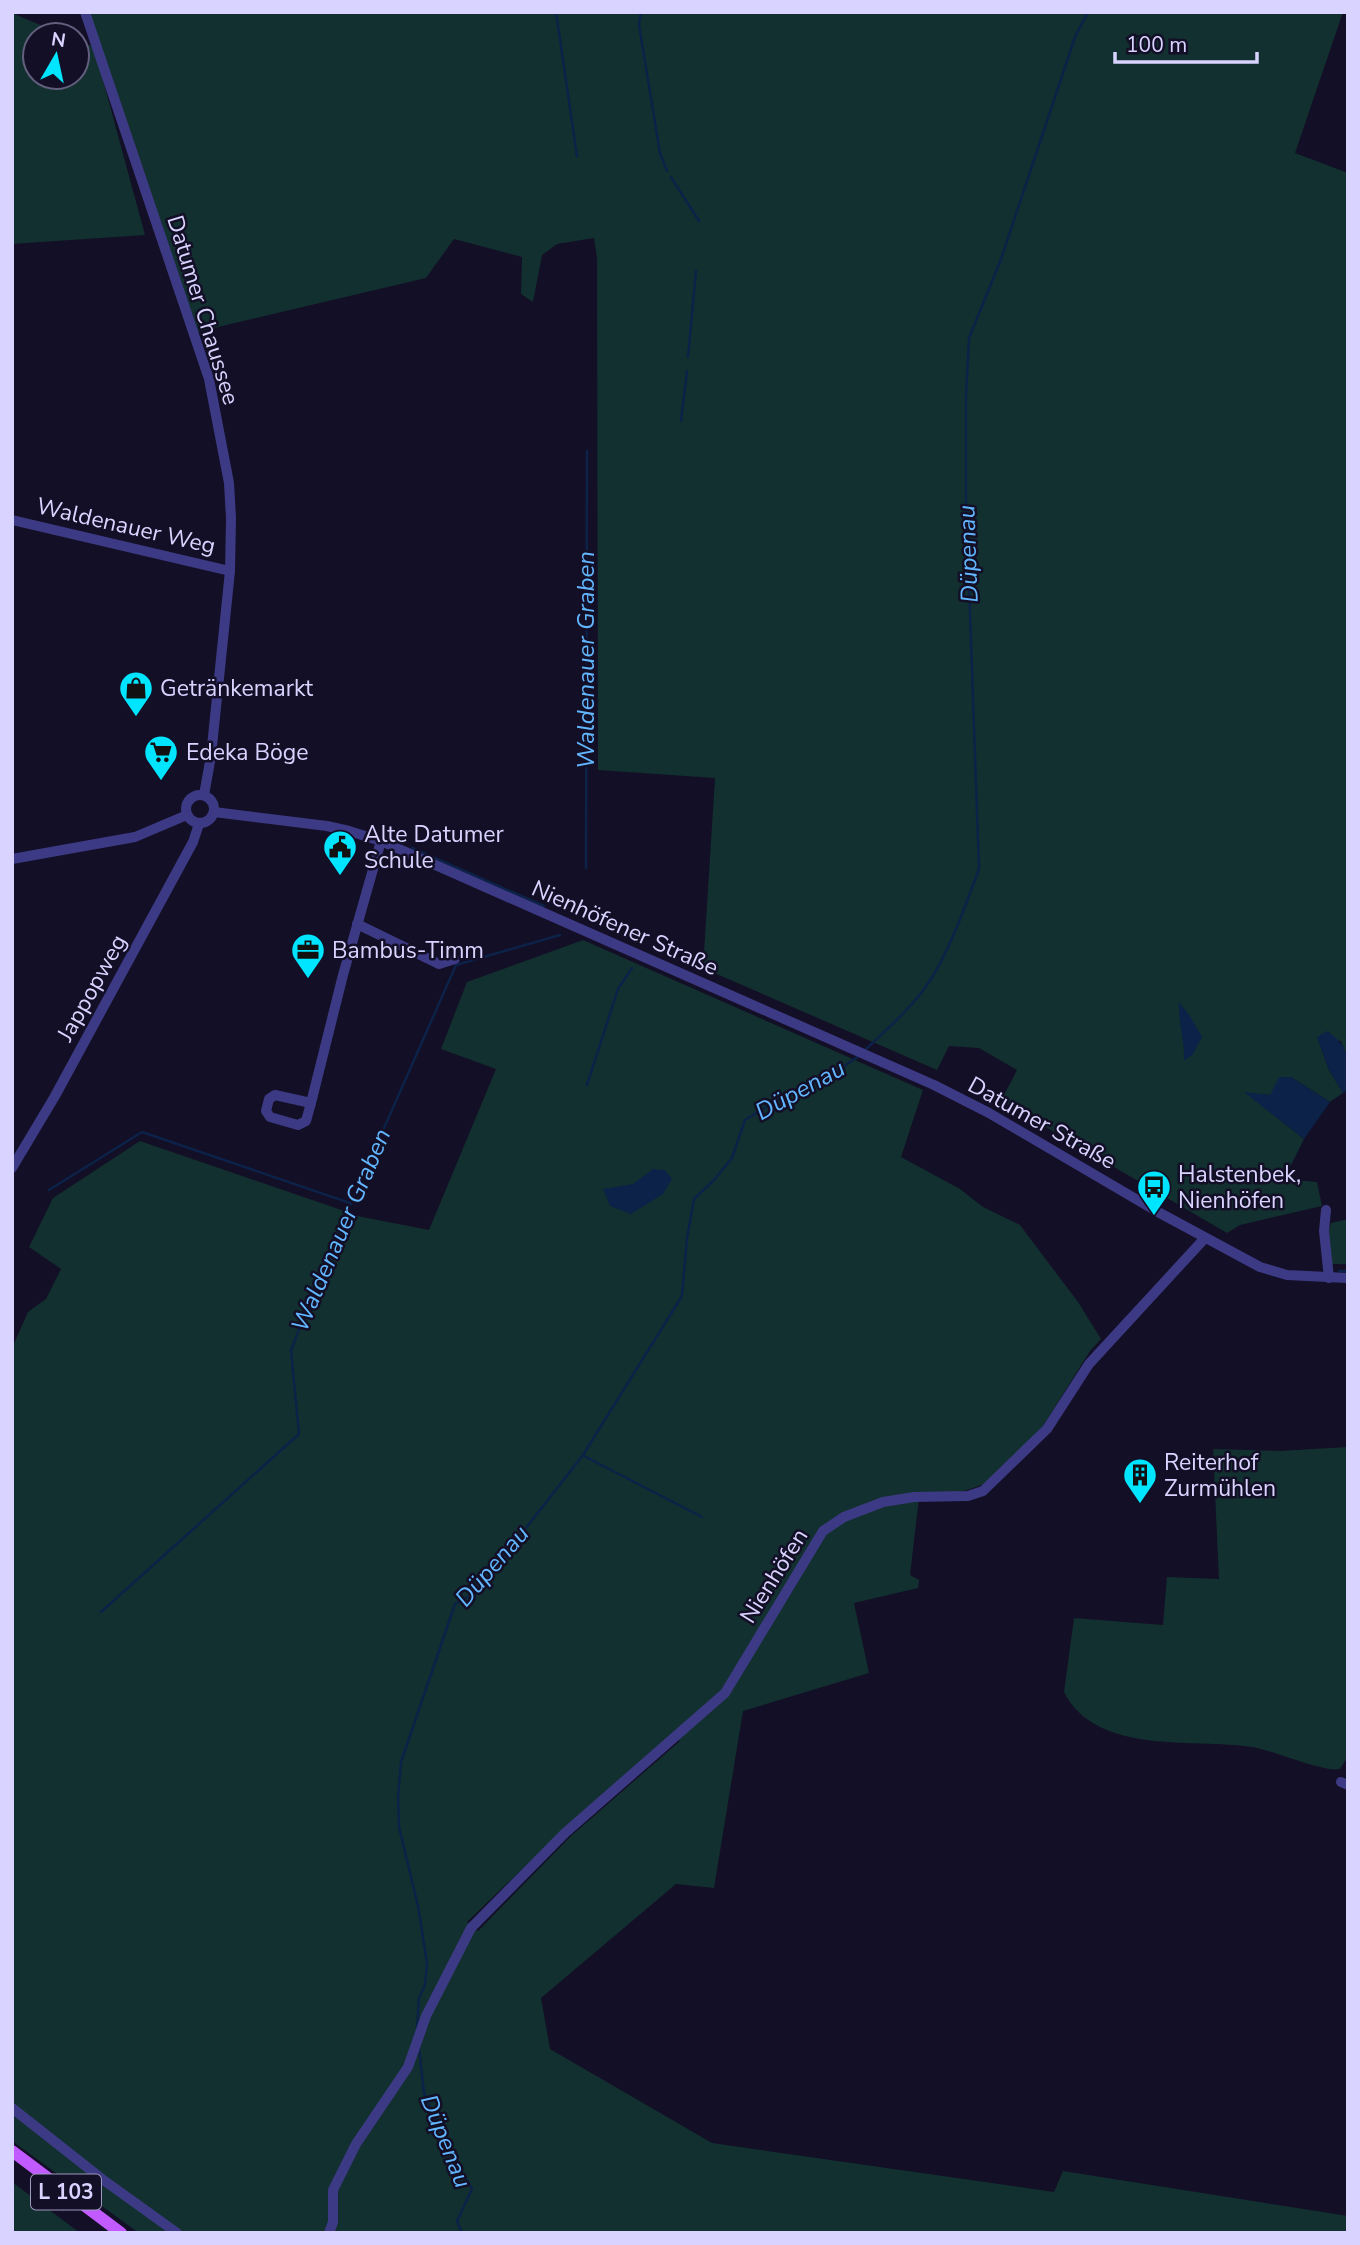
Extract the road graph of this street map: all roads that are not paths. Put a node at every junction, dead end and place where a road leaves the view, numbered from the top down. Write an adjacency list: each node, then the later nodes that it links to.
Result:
1 (85, 12): 3 (street, Datumer Chaussee)
2 (12, 520): 3 (street, Waldenauer Weg)
3 (230, 571): 4 (street, Datumer Chaussee)
4 (204, 795): 5 (street); 6 (street)
5 (214, 812): 7 (street); 8 (street, Nienhöfener Straße)
6 (187, 815): 7 (street); 9 (street)
7 (199, 824): 14 (street, Jappopweg)
8 (381, 841): 10 (street); 12 (street, Nienhöfener Straße)
9 (12, 859)
10 (357, 924): 11 (street); 13 (street)
11 (455, 959)
12 (870, 1056): 16 (street, Datumer Straße)
13 (311, 1103): 13 (street)
14 (12, 1168)
15 (1326, 1210): 17 (street)
16 (1205, 1238): 17 (street, Datumer Straße); 23 (street, Nienhöfen)
17 (1329, 1278): 18 (street, Datumer Straße)
18 (1348, 1278)
19 (12, 2108): 22 (street)
20 (12, 2151): 21 (main road, L 103)
21 (121, 2233)
22 (177, 2233)
23 (329, 2233)

